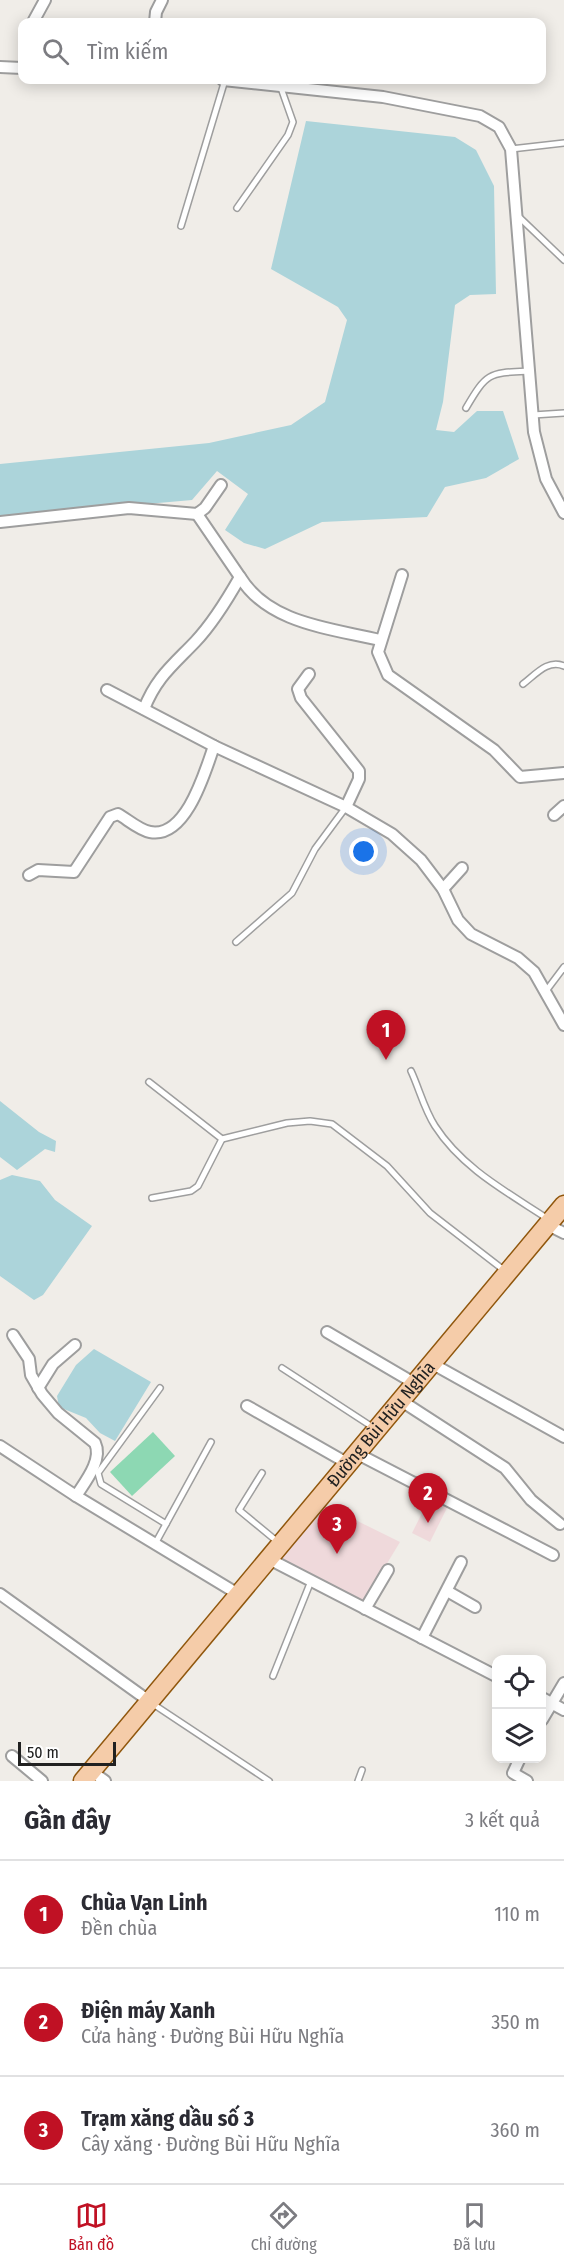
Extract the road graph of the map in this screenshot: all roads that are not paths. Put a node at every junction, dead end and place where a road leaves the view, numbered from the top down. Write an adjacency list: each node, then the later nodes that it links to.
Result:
1 (45, 0): 3 (street)
2 (162, 0): 4 (street)
3 (35, 18)
4 (156, 18)
5 (18, 65): 6 (street)
6 (0, 67)
7 (223, 84): 14 (lane)
8 (262, 84): 9 (street)
9 (281, 86): 11 (street); 12 (lane)
10 (564, 143): 11 (lane)
11 (511, 149): 13 (street)
12 (237, 208)
13 (516, 215): 15 (lane); 16 (street)
14 (181, 226)
15 (564, 260)
16 (529, 371): 17 (lane); 19 (street)
17 (466, 408)
18 (564, 413): 19 (lane)
19 (533, 415): 21 (street)
20 (221, 485): 22 (street)
21 (564, 513)
22 (196, 514): 23 (street); 25 (street)
23 (0, 522)
24 (402, 574): 26 (street)
25 (240, 577): 26 (street); 31 (street)
26 (380, 640): 33 (street)
27 (564, 666): 29 (lane)
28 (309, 674): 35 (street)
29 (523, 684)
30 (107, 690): 31 (street)
31 (144, 709): 32 (street)
32 (214, 746): 35 (street); 38 (street)
33 (564, 773)
34 (564, 806): 36 (street)
35 (346, 807): 39 (street); 40 (lane)
36 (554, 815)
37 (462, 868): 39 (street)
38 (29, 875)
39 (443, 889): 42 (street)
40 (236, 942)
41 (564, 967): 42 (lane)
42 (546, 990): 43 (street)
43 (564, 1025)
44 (411, 1071): 49 (lane)
45 (149, 1082): 46 (lane)
46 (222, 1139): 47 (lane); 50 (lane)
47 (153, 1198)
48 (564, 1205): 49 (main road, Đường Bùi Hữu Nghĩa)
49 (555, 1226): 50 (main road, Đường Bùi Hữu Nghĩa)
50 (507, 1272): 54 (main road, Đường Bùi Hữu Nghĩa)
51 (327, 1332): 56 (street)
52 (13, 1335): 57 (street)
53 (75, 1345): 57 (street)
54 (431, 1363): 56 (main road, Đường Bùi Hữu Nghĩa); 62 (street)
55 (282, 1368): 61 (lane)
56 (414, 1383): 59 (main road, Đường Bùi Hữu Nghĩa)
57 (38, 1388): 67 (street)
58 (160, 1388): 68 (lane)
59 (400, 1400): 61 (main road, Đường Bùi Hữu Nghĩa); 69 (street)
60 (247, 1406): 65 (street)
61 (376, 1429): 65 (main road, Đường Bùi Hữu Nghĩa)
62 (564, 1437)
63 (211, 1443): 68 (lane)
64 (0, 1446): 67 (street)
65 (351, 1458): 71 (main road, Đường Bùi Hữu Nghĩa); 72 (street)
66 (262, 1473): 71 (lane)
67 (76, 1496): 70 (street)
68 (166, 1524): 70 (lane)
69 (560, 1524)
70 (155, 1544): 79 (street)
71 (280, 1544): 73 (main road, Đường Bùi Hữu Nghĩa)
72 (553, 1555)
73 (268, 1559): 76 (street); 79 (main road, Đường Bùi Hữu Nghĩa)
74 (461, 1562): 77 (street)
75 (388, 1570): 81 (street)
76 (311, 1581): 81 (street); 84 (lane)
77 (447, 1591): 80 (street); 82 (street)
78 (0, 1594): 86 (street)
79 (238, 1594): 86 (main road, Đường Bùi Hữu Nghĩa)
80 (474, 1607)
81 (365, 1609): 82 (street)
82 (422, 1638): 83 (street)
83 (492, 1674)
84 (273, 1676)
85 (564, 1683): 87 (street)
86 (149, 1701): 92 (main road, Đường Bùi Hữu Nghĩa); 94 (lane)
87 (546, 1701): 88 (street)
88 (564, 1710)
89 (12, 1756): 93 (street)
90 (518, 1763): 96 (street)
91 (362, 1770): 95 (lane)
92 (93, 1778)
93 (42, 1781)
94 (269, 1781)
95 (358, 1781)
96 (527, 1781)

